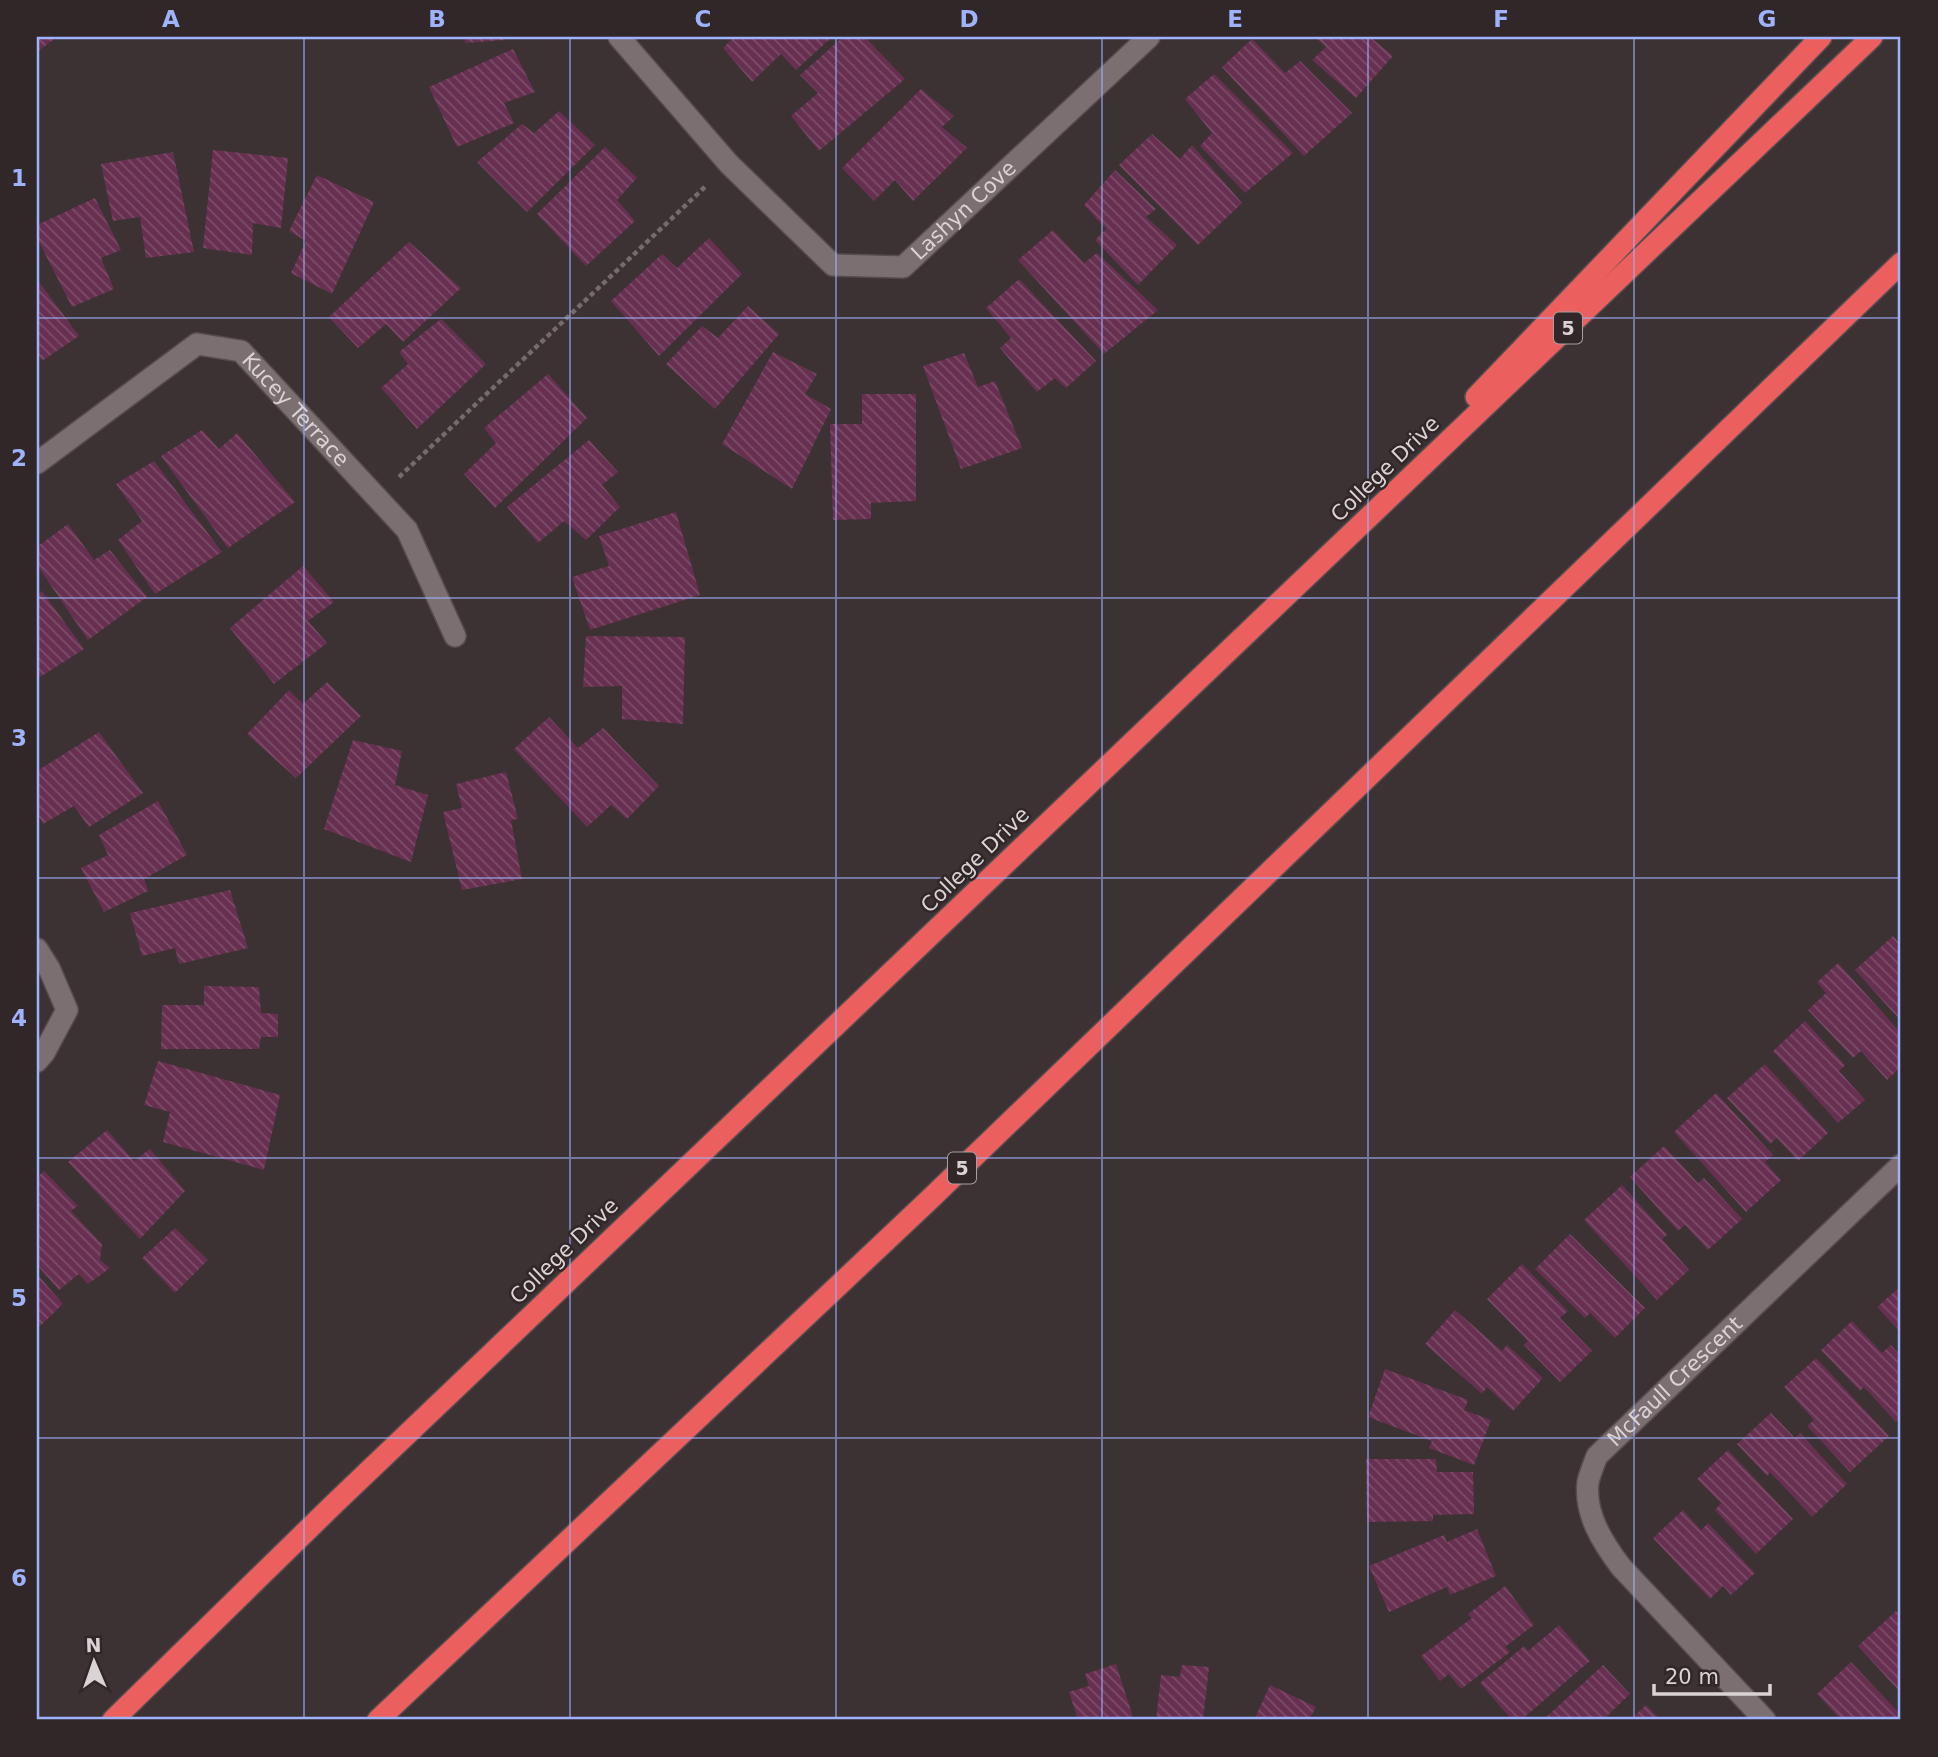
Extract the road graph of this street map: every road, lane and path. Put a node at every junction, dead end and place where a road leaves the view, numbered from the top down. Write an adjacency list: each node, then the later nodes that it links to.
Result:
1 (619, 37): 2 (street, Lashyn Cove)
2 (1149, 37)
3 (1821, 37): 9 (highway)
4 (1872, 37): 9 (highway, College Drive / 5)
5 (707, 186): 8 (path)
6 (1901, 263): 15 (highway, 5)
7 (37, 463): 10 (street, Kucey Terrace)
8 (397, 479)
9 (1264, 618): 14 (highway, College Drive / 5)
10 (455, 636)
11 (37, 949): 12 (street)
12 (37, 1061)
13 (1901, 1165): 16 (street, McFaull Crescent)
14 (113, 1720)
15 (377, 1720)
16 (1765, 1720)

